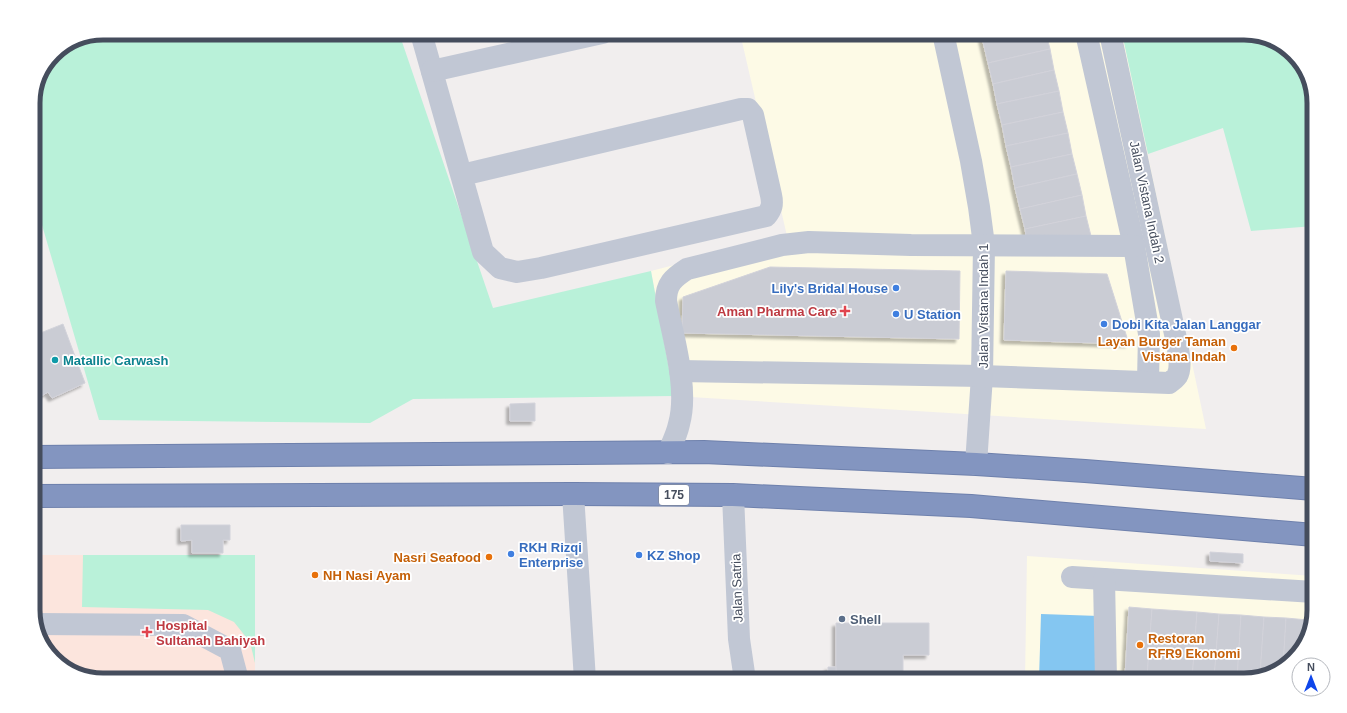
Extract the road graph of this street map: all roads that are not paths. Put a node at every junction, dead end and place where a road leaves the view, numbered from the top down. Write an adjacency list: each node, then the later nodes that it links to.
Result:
1 (423, 40): 6 (street)
2 (571, 40): 6 (street)
3 (945, 40): 8 (street, Jalan Vistana Indah 1)
4 (1088, 40): 9 (street)
5 (1112, 40): 12 (street, Jalan Vistana Indah 2)
6 (432, 71): 7 (street)
7 (462, 175): 7 (street)
8 (984, 246): 9 (street); 10 (street); 11 (street, Jalan Vistana Indah 1)
9 (1134, 246): 12 (street)
10 (680, 371): 11 (street, Jalan Vistana Indah 1); 13 (street)
11 (982, 376): 12 (street); 15 (street)
12 (1148, 381)
13 (668, 453): 14 (highway); 15 (highway)
14 (40, 457)
15 (976, 464): 16 (highway)
16 (1307, 488)
17 (573, 494): 18 (highway, 175); 19 (highway, 175); 26 (street)
18 (733, 495): 20 (highway, 175); 27 (street, Jalan Satria)
19 (40, 498)
20 (1307, 534)
21 (1072, 577): 22 (street)
22 (1104, 579): 23 (street); 28 (street)
23 (1307, 592)
24 (42, 624): 25 (street)
25 (236, 673)
26 (585, 673)
27 (744, 673)
28 (1106, 673)

